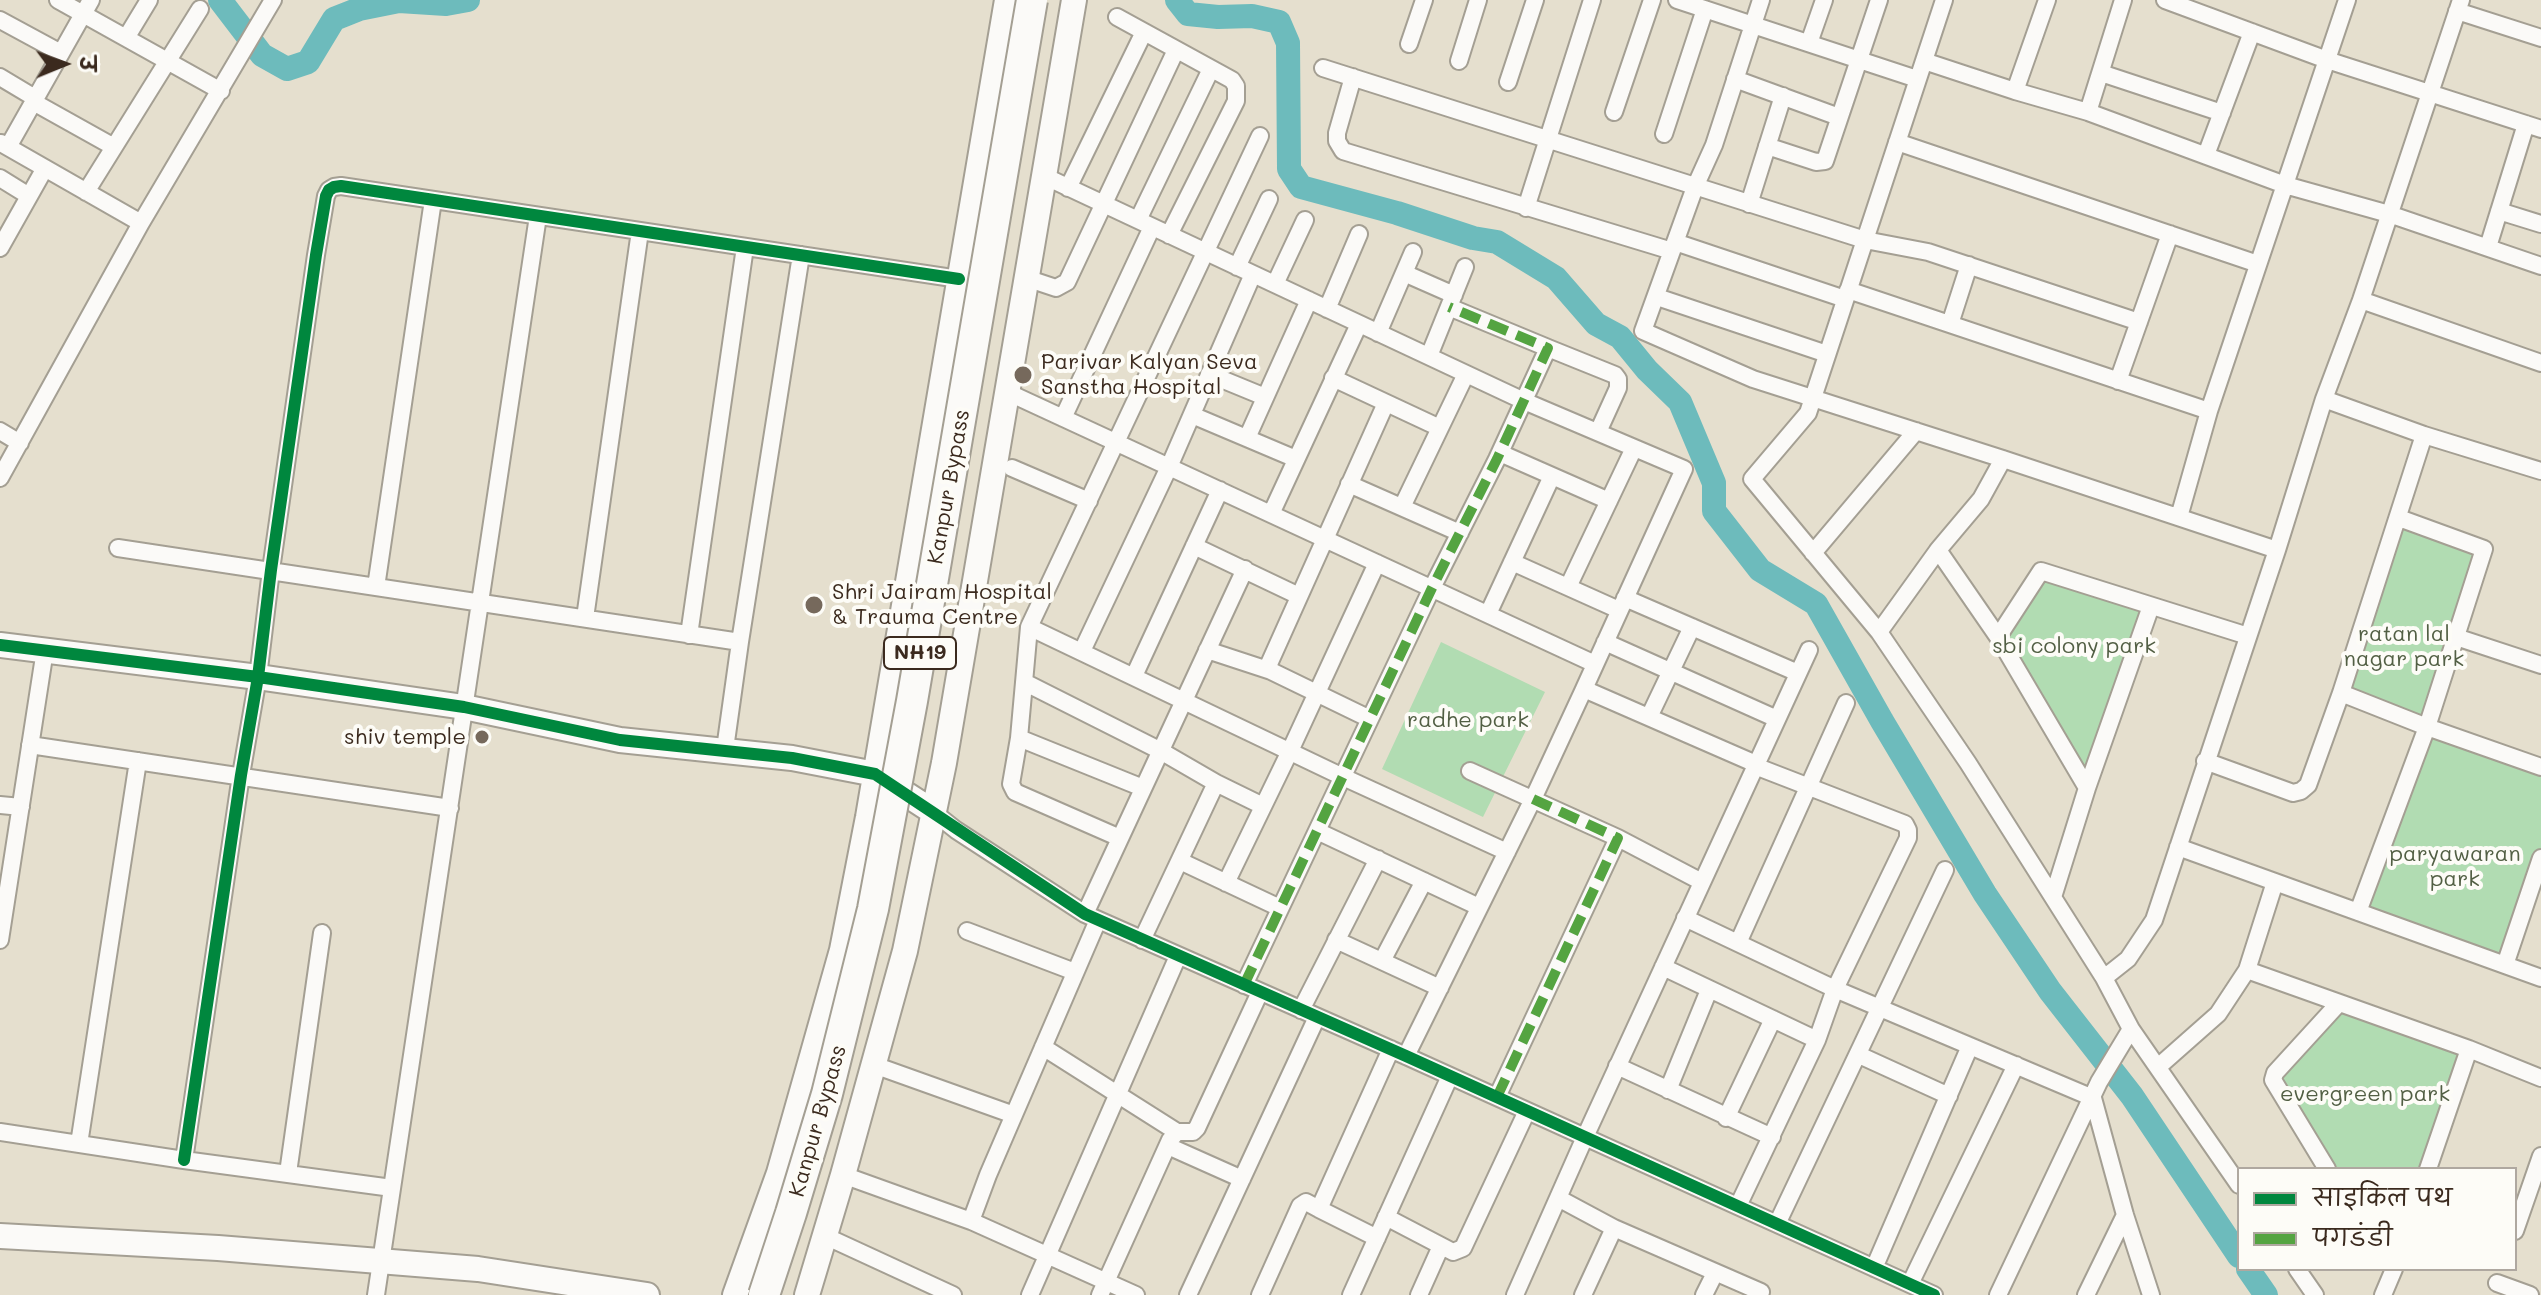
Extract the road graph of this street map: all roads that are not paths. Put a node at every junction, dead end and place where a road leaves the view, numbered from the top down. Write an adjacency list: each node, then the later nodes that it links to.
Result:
1 (58, 0): 23 (street)
2 (149, 0): 31 (street)
3 (273, 0): 50 (street)
4 (1007, 0): 108 (main road)
5 (1032, 0): 341 (highway, Kanpur Bypass / NH19, bridge)
6 (1049, 0): 342 (highway, Kanpur Bypass / NH19)
7 (1074, 0): 69 (main road)
8 (1424, 0): 34 (street)
9 (1478, 0): 40 (street)
10 (1535, 0): 49 (street)
11 (1592, 0): 62 (street)
12 (1652, 0): 55 (street)
13 (1677, 0): 25 (street)
14 (1761, 0): 28 (street)
15 (1824, 0): 33 (street)
16 (1879, 0): 37 (street)
17 (1944, 0): 41 (street)
18 (2047, 0): 51 (street)
19 (2123, 0): 44 (street)
20 (2165, 0): 30 (street)
21 (2347, 0): 38 (street)
22 (2459, 5): 32 (street); 52 (street)
23 (87, 7): 31 (street); 36 (street)
24 (200, 9): 39 (street)
25 (1705, 9): 28 (street); 60 (street)
26 (1117, 17): 29 (street)
27 (0, 20): 36 (street)
28 (1753, 25): 33 (street); 47 (street)
29 (1144, 32): 35 (street); 73 (street)
30 (2252, 32): 38 (street); 57 (street)
31 (126, 38): 39 (street)
32 (2541, 38)
33 (1809, 43): 37 (street)
34 (1409, 44)
35 (1176, 50): 43 (street); 78 (street)
36 (61, 53): 54 (street)
37 (1859, 59): 48 (street); 58 (street)
38 (2327, 60): 52 (street); 71 (street)
39 (168, 61): 50 (street); 66 (street)
40 (1459, 61)
41 (1924, 61): 48 (street); 51 (street)
42 (1323, 68): 46 (street)
43 (1211, 69): 86 (street); 91 (street)
44 (2101, 73): 56 (street); 57 (street)
45 (0, 77): 54 (street)
46 (1353, 77): 62 (street); 80 (street)
47 (1735, 79): 53 (street); 72 (street)
48 (1917, 79): 63 (street)
49 (1508, 82)
50 (221, 91): 85 (street)
51 (2015, 91): 56 (street)
52 (2430, 93): 59 (street); 82 (street)
53 (1783, 96): 58 (street); 65 (street)
54 (35, 98): 64 (street); 66 (street)
55 (1614, 112)
56 (2088, 112): 67 (street)
57 (2222, 113): 67 (street)
58 (1839, 117): 65 (street)
59 (2534, 127): 81 (street)
60 (1664, 134)
61 (1260, 136): 97 (street)
62 (1547, 138): 72 (street); 80 (street)
63 (1897, 142): 90 (street); 92 (street)
64 (4, 145): 68 (street)
65 (1767, 146): 79 (street)
66 (114, 147): 74 (street)
67 (2206, 155): 71 (street)
68 (45, 168): 74 (street); 75 (street)
69 (1044, 176): 73 (street); 107 (main road)
70 (0, 178): 75 (street)
71 (2285, 185): 82 (street); 100 (street)
72 (1695, 187): 79 (street); 94 (street)
73 (1068, 188): 78 (street)
74 (86, 192): 85 (street)
75 (29, 196): 96 (street)
76 (1269, 199): 103 (street)
77 (433, 200): 83 (street); 172 (street); 173 (street)
78 (1103, 204): 86 (street); 107 (street)
79 (1749, 204): 92 (street)
80 (1526, 208): 94 (street)
81 (2499, 211): 87 (street); 95 (street)
82 (2389, 214): 95 (street); 113 (street)
83 (538, 216): 88 (street); 177 (street)
84 (1305, 220): 109 (street)
85 (141, 223): 143 (street)
86 (1145, 224): 91 (street); 136 (street)
87 (2541, 224)
88 (640, 231): 93 (street); 181 (street)
89 (1359, 234): 115 (street)
90 (2170, 234): 100 (street); 116 (street)
91 (1169, 235): 97 (street)
92 (1865, 240): 101 (street); 110 (street)
93 (745, 247): 99 (street); 185 (street)
94 (1673, 247): 110 (street); 111 (street)
95 (2488, 247): 102 (street)
96 (0, 248)
97 (1204, 251): 103 (street); 144 (street)
98 (1413, 252): 105 (street)
99 (801, 255): 108 (street); 189 (street)
100 (2258, 264): 134 (street)
101 (1969, 265): 116 (street); 118 (street)
102 (2541, 266)
103 (1237, 267): 106 (street)
104 (1465, 267): 114 (street)
105 (1404, 273): 114 (street); 119 (street)
106 (1253, 274): 109 (street); 124 (street)
107 (1026, 278): 128 (main road)
108 (959, 279): 224 (main road)
109 (1275, 284): 112 (street)
110 (1847, 294): 118 (street); 121 (street)
111 (1657, 297): 121 (street); 130 (street)
112 (1309, 300): 115 (street); 129 (street)
113 (2361, 300): 123 (street); 131 (street)
114 (1452, 301): 120 (street); 122 (street)
115 (1327, 309): 117 (street)
116 (2139, 322): 127 (street)
117 (1359, 324): 119 (street); 126 (street)
118 (1950, 324): 127 (street)
119 (1378, 333): 122 (street)
120 (1548, 348): 132 (street); 140 (street)
121 (1827, 354): 130 (street)
122 (1429, 356): 125 (street)
123 (2541, 363)
124 (1209, 374): 129 (street); 135 (street)
125 (1466, 374): 132 (street); 137 (street)
126 (1333, 378): 133 (street); 147 (street)
127 (2118, 381): 134 (street)
128 (1007, 392): 136 (street); 236 (main road)
129 (1265, 397): 142 (street)
130 (1813, 399): 139 (street); 168 (street)
131 (2324, 399): 141 (street); 167 (street)
132 (1524, 401): 140 (street); 146 (street)
133 (1386, 403): 137 (street); 154 (street)
134 (2209, 411): 160 (street)
135 (1192, 415): 142 (street); 149 (street)
136 (1063, 418): 144 (street)
137 (1440, 428): 158 (street)
138 (0, 431): 143 (street)
139 (1916, 431): 148 (street); 168 (street)
140 (1598, 432): 145 (street)
141 (2424, 435): 151 (street); 161 (street)
142 (1247, 438): 147 (street)
143 (20, 443): 153 (street)
144 (1117, 443): 149 (street); 156 (street)
145 (1634, 448): 157 (street); 178 (street)
146 (1500, 453): 152 (street); 162 (street)
147 (1296, 459): 159 (street)
148 (2003, 459): 160 (street); 166 (street)
149 (1169, 467): 155 (street); 195 (street)
150 (1012, 468): 156 (street)
151 (2541, 471)
152 (1552, 476): 157 (street); 169 (street)
153 (0, 478)
154 (1349, 484): 158 (street); 163 (street)
155 (1220, 490): 159 (street); 164 (street)
156 (1089, 501): 182 (street)
157 (1609, 501): 174 (street)
158 (1402, 507): 162 (street)
159 (1271, 514): 163 (street)
160 (2179, 517): 167 (street)
161 (2399, 518): 188 (street); 206 (street)
162 (1460, 533): 175 (street)
163 (1324, 539): 170 (street); 176 (street)
164 (1194, 546): 171 (street); 201 (street)
165 (118, 548): 172 (street)
166 (1938, 550): 184 (street); 187 (street)
167 (2277, 550): 186 (street)
168 (1813, 553): 184 (street)
169 (1512, 562): 174 (street); 180 (street)
170 (1377, 563): 175 (street); 205 (street)
171 (1245, 569): 176 (street); 193 (street)
172 (271, 570): 173 (street); 202 (street)
173 (376, 587): 177 (street)
174 (1568, 587): 178 (street)
175 (1432, 588): 180 (street); 211 (street)
176 (1299, 596): 198 (street)
177 (480, 602): 181 (street); 209 (street)
178 (1622, 604): 183 (street); 190 (street)
179 (2151, 606): 186 (street); 187 (street); 230 (street)
180 (1488, 614): 196 (street)
181 (585, 618): 185 (street)
182 (1029, 627): 195 (street); 203 (street)
183 (1692, 627): 199 (street); 200 (street)
184 (1879, 632): 250 (street)
185 (689, 635): 189 (street)
186 (2248, 636): 220 (street)
187 (1998, 637): 230 (street)
188 (2456, 637): 197 (street); 213 (street)
189 (740, 642): 216 (street)
190 (1605, 642): 196 (street); 199 (street)
191 (0, 645): 192 (main road)
192 (45, 650): 202 (main road); 215 (street)
193 (1207, 650): 198 (street); 207 (street)
194 (1809, 650): 200 (street)
195 (1082, 651): 201 (street)
196 (1595, 664): 204 (street)
197 (2541, 665)
198 (1271, 671): 205 (street)
199 (1670, 671): 210 (street); 212 (street)
200 (1798, 673): 212 (street)
201 (1134, 676): 207 (street)
202 (258, 677): 209 (main road); 225 (street)
203 (1024, 682): 214 (street); 217 (street)
204 (1584, 689): 210 (street); 231 (street)
205 (1317, 693): 211 (street); 218 (street)
206 (2341, 693): 213 (street); 220 (street)
207 (1184, 700): 217 (street); 218 (street)
208 (1846, 703): 228 (street)
209 (464, 707): 216 (main road); 235 (street)
210 (1649, 717): 221 (street)
211 (1370, 719): 226 (street)
212 (1777, 719): 221 (street)
213 (2427, 727): 222 (street); 253 (street)
214 (1019, 738): 229 (street); 238 (street)
215 (30, 745): 219 (street); 234 (street)
216 (725, 749): 224 (main road)
217 (1159, 750): 227 (street); 229 (street)
218 (1290, 751): 226 (street); 233 (street)
219 (138, 761): 225 (street); 305 (street)
220 (2205, 761): 240 (street)
221 (1756, 765): 228 (street); 247 (street)
222 (2541, 767)
223 (1470, 771): 231 (street)
224 (875, 774): 236 (main road); 340 (main road)
225 (241, 775): 235 (street); 307 (street)
226 (1343, 777): 237 (street); 241 (street)
227 (1216, 783): 233 (street); 244 (street)
228 (1808, 786): 261 (street); 272 (street)
229 (1143, 788): 238 (street)
230 (2087, 788): 250 (street)
231 (1533, 799): 239 (street); 241 (street)
232 (0, 805): 234 (street)
233 (1263, 806): 249 (street)
234 (21, 807): 258 (street)
235 (450, 808): 314 (street)
236 (932, 811): 254 (street); 287 (main road)
237 (1317, 831): 243 (street); 252 (street)
238 (1120, 838): 254 (street)
239 (1618, 838): 247 (street); 297 (street)
240 (2178, 847): 248 (street); 268 (street)
241 (1507, 852): 251 (street)
242 (2541, 858): 264 (street)
243 (1378, 859): 246 (street); 260 (street)
244 (1180, 861): 249 (street); 259 (street)
245 (1945, 870): 276 (street)
246 (1424, 881): 251 (street); 263 (street)
247 (1702, 882): 255 (street)
248 (2275, 882): 253 (street); 266 (street)
249 (1226, 883): 252 (street)
250 (2053, 897): 268 (street)
251 (1479, 907): 271 (street)
252 (1280, 908): 270 (street)
253 (2358, 912): 264 (street)
254 (1092, 917): 259 (street); 267 (street)
255 (1685, 918): 261 (street); 265 (street)
256 (967, 931): 267 (street)
257 (322, 933): 310 (street)
258 (0, 940)
259 (1142, 940): 262 (street)
260 (1336, 940): 263 (street); 277 (street)
261 (1738, 943): 272 (street)
262 (1178, 956): 270 (street); 295 (street)
263 (1382, 961): 271 (street)
264 (2505, 965): 269 (street)
265 (1663, 967): 273 (street); 289 (street)
266 (2247, 970): 275 (street); 290 (street)
267 (1075, 972): 283 (street)
268 (2104, 978): 280 (street)
269 (2541, 978)
270 (1244, 985): 274 (street)
271 (1440, 988): 285 (street)
272 (1835, 989): 276 (street); 281 (street)
273 (1709, 990): 279 (street); 293 (street)
274 (1260, 992): 277 (street); 304 (street)
275 (2339, 1003): 284 (street); 308 (street)
276 (1881, 1008): 282 (street); 286 (street)
277 (1301, 1010): 278 (street)
278 (1317, 1017): 285 (street); 312 (street)
279 (1773, 1019): 281 (street); 300 (street)
280 (2131, 1029): 290 (street); 294 (street)
281 (1817, 1040): 303 (street)
282 (1970, 1046): 288 (street); 296 (street)
283 (1043, 1047): 295 (street); 299 (street)
284 (2469, 1049): 292 (street); 309 (street)
285 (1399, 1052): 291 (street); 317 (street)
286 (1859, 1055): 296 (street); 321 (street)
287 (874, 1065): 299 (street); 311 (main road)
288 (2016, 1065): 294 (street); 335 (street)
289 (1617, 1066): 293 (street); 302 (street)
290 (2158, 1067): 313 (street)
291 (1450, 1076): 297 (street); 319 (street)
292 (2541, 1078)
293 (1668, 1090): 300 (street)
294 (2096, 1090): 318 (street); 355 (street)
295 (1118, 1093): 304 (street); 328 (street)
296 (1949, 1096): 330 (street)
297 (1497, 1097): 298 (street)
298 (1527, 1111): 302 (street); 327 (street)
299 (1014, 1115): 320 (street)
300 (1726, 1118): 303 (street)
301 (0, 1132): 305 (street)
302 (1585, 1137): 315 (street); 316 (street)
303 (1772, 1137): 316 (street)
304 (1172, 1139): 312 (street); 336 (street)
305 (79, 1144): 307 (street)
306 (2541, 1156): 322 (street)
307 (184, 1160): 310 (street)
308 (2326, 1167)
309 (2429, 1167)
310 (288, 1173): 314 (street)
311 (843, 1175): 320 (street); 325 (main road)
312 (1242, 1179): 347 (street)
313 (2237, 1182)
314 (392, 1188): 329 (street)
315 (1558, 1198): 323 (street); 351 (street)
316 (1738, 1206): 321 (street)
317 (1319, 1209): 326 (street); 348 (street)
318 (2125, 1215): 356 (street); 357 (street)
319 (1386, 1217): 326 (street); 327 (street)
320 (971, 1221): 328 (street)
321 (1777, 1224): 330 (street)
322 (2517, 1225)
323 (1614, 1228): 333 (street); 352 (street)
324 (0, 1236): 329 (main road)
325 (825, 1236): 343 (main road); 344 (street)
326 (1377, 1238): 349 (street)
327 (1441, 1246): 350 (street)
328 (1046, 1255): 336 (street); 345 (street)
329 (381, 1262): 338 (street); 339 (main road)
330 (1874, 1268): 335 (street)
331 (2298, 1271): 358 (street)
332 (2393, 1271): 359 (street)
333 (1715, 1273): 337 (street); 353 (street)
334 (2497, 1282): 360 (street)
335 (1910, 1284): 354 (street)
336 (1103, 1288): 346 (street)
337 (1762, 1294)
338 (376, 1295)
339 (647, 1295)
340 (735, 1295)
341 (764, 1295)
342 (782, 1295)
343 (807, 1295)
344 (953, 1295)
345 (1030, 1295)
346 (1136, 1295)
347 (1188, 1295)
348 (1260, 1295)
349 (1351, 1295)
350 (1419, 1295)
351 (1515, 1295)
352 (1583, 1295)
353 (1704, 1295)
354 (1934, 1295)
355 (1998, 1295)
356 (2086, 1295)
357 (2151, 1295)
358 (2315, 1295)
359 (2383, 1295)
360 (2530, 1295)

